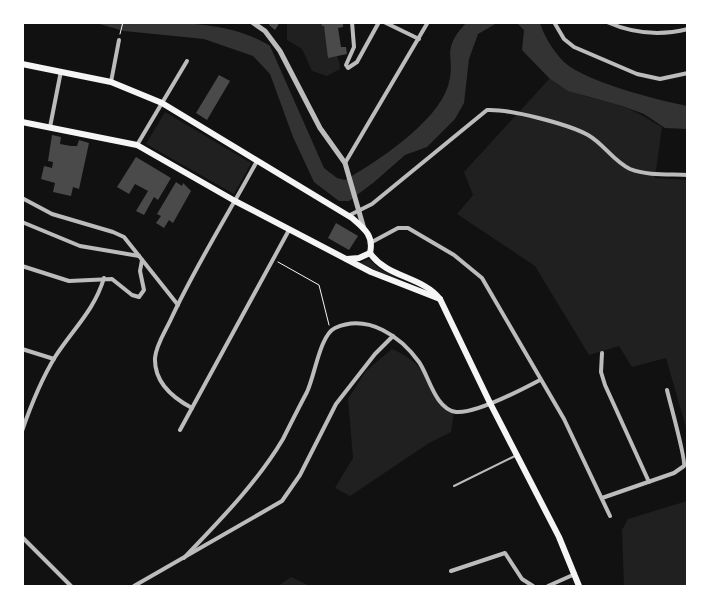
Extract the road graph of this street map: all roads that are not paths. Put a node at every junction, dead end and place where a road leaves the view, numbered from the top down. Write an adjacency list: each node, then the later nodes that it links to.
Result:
1 (252, 22): 22 (street)
2 (352, 22): 3 (street)
3 (379, 22)
4 (384, 22): 10 (street)
5 (428, 22): 10 (street)
6 (554, 22): 15 (street)
7 (607, 22): 8 (street)
8 (616, 25): 9 (street)
9 (688, 28)
10 (419, 39): 22 (street)
11 (119, 40): 16 (street)
12 (187, 61): 17 (street)
13 (22, 64): 14 (main road)
14 (60, 71): 16 (main road); 19 (street)
15 (688, 74)
16 (111, 82): 17 (main road)
17 (162, 103): 20 (street); 21 (main road)
18 (22, 122): 19 (main road)
19 (50, 127): 20 (main road)
20 (137, 146): 25 (main road)
21 (257, 161): 25 (street); 27 (main road)
22 (345, 164): 26 (street)
23 (688, 175): 26 (street)
24 (22, 198): 33 (street)
25 (235, 201): 30 (main road); 38 (street)
26 (358, 212): 27 (street); 29 (street)
27 (350, 217): 29 (main road)
28 (22, 222): 33 (street)
29 (364, 229): 31 (main road)
30 (289, 230): 34 (main road); 46 (street)
31 (372, 242): 32 (main road); 43 (street)
32 (370, 253): 34 (main road); 37 (main road)
33 (140, 258): 36 (street); 38 (street)
34 (347, 259): 37 (main road)
35 (22, 266): 36 (street)
36 (104, 278): 42 (street)
37 (440, 299): 45 (main road)
38 (178, 305): 46 (street)
39 (393, 336): 45 (street); 55 (street); 55 (street)
40 (22, 349): 42 (street)
41 (602, 353): 50 (street)
42 (54, 359): 48 (street)
43 (540, 380): 45 (street); 52 (street)
44 (667, 390): 50 (street)
45 (490, 403): 49 (main road)
46 (192, 408): 47 (street)
47 (180, 430)
48 (22, 431)
49 (516, 455): 51 (lane); 57 (main road)
50 (649, 482): 52 (street)
51 (454, 486)
52 (602, 498): 53 (street)
53 (610, 516)
54 (22, 537): 58 (street)
55 (184, 558): 59 (street)
56 (451, 571): 60 (street)
57 (575, 574): 61 (street); 62 (main road)
58 (71, 586)
59 (134, 586)
60 (533, 586)
61 (548, 586)
62 (579, 586)

